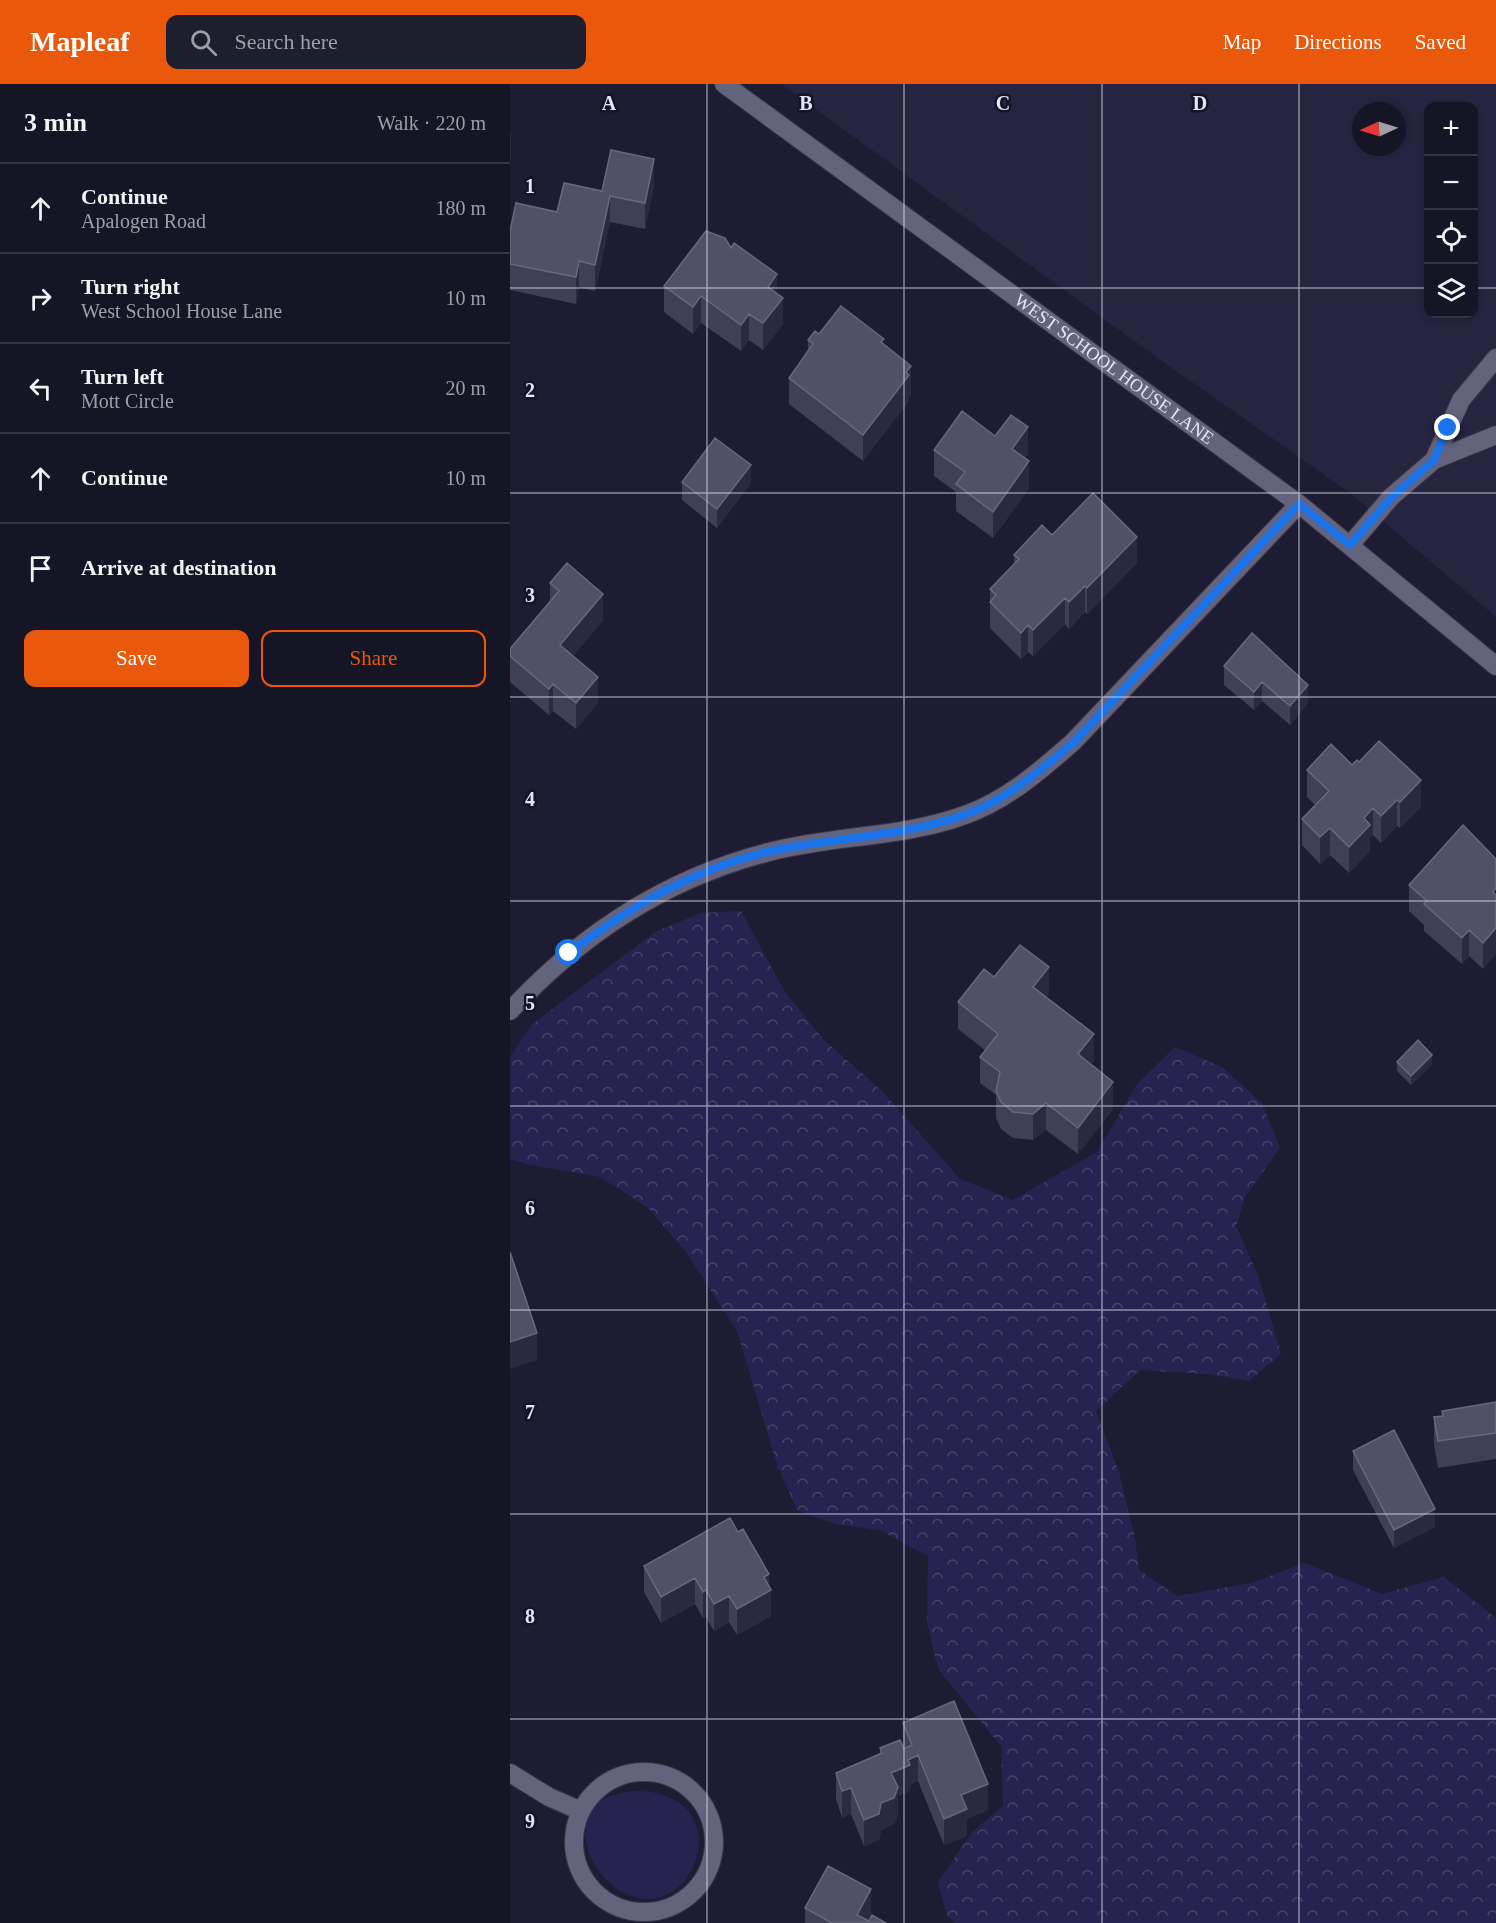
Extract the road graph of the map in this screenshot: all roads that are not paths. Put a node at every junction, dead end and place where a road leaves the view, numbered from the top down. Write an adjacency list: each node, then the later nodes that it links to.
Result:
1 (724, 84): 2 (street, WEST SCHOOL HOUSE LANE)
2 (748, 91): 6 (street, WEST SCHOOL HOUSE LANE)
3 (1496, 358): 5 (street)
4 (1496, 435): 5 (street)
5 (1434, 460): 7 (street)
6 (1299, 504): 7 (street, WEST SCHOOL HOUSE LANE); 9 (street)
7 (1350, 545): 8 (street, WEST SCHOOL HOUSE LANE)
8 (1496, 666)
9 (510, 1011)
10 (510, 1773): 11 (street)
11 (581, 1811): 11 (street)

